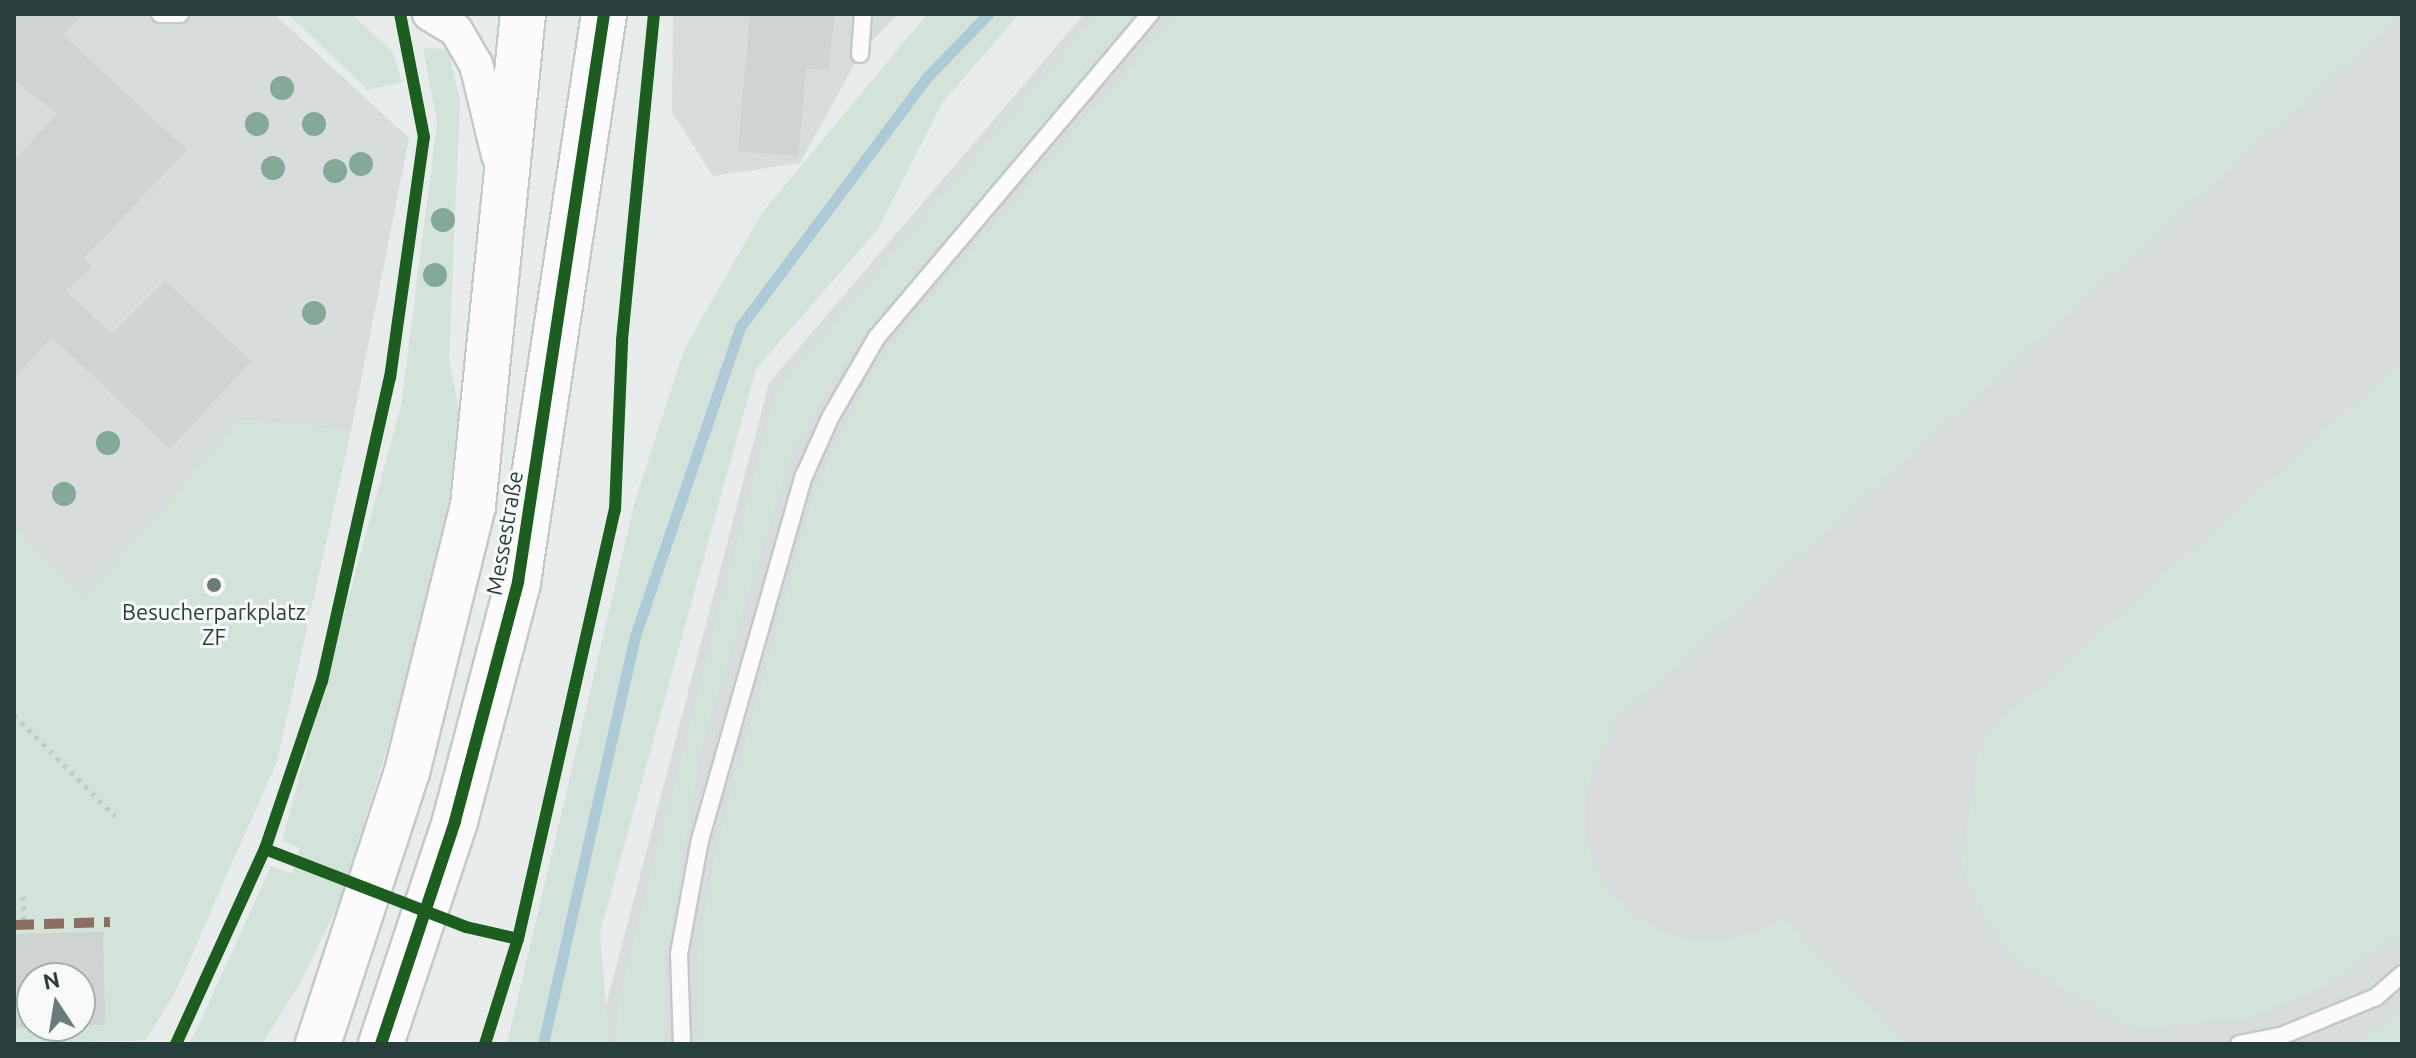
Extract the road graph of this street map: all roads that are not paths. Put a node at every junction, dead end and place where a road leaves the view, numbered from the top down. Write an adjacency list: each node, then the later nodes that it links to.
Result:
1 (160, 14): 2 (lane)
2 (180, 14)
3 (429, 14): 9 (street)
4 (523, 14): 9 (street, Messestraße)
5 (604, 14): 14 (street, Messestraße)
6 (863, 14): 8 (lane)
7 (1150, 14): 15 (lane)
8 (860, 54)
9 (503, 182): 10 (street, Messestraße)
10 (354, 949): 12 (street); 13 (street, Messestraße)
11 (2402, 974): 16 (lane)
12 (288, 1044)
13 (318, 1044)
14 (381, 1044)
15 (682, 1044)
16 (2239, 1044)

